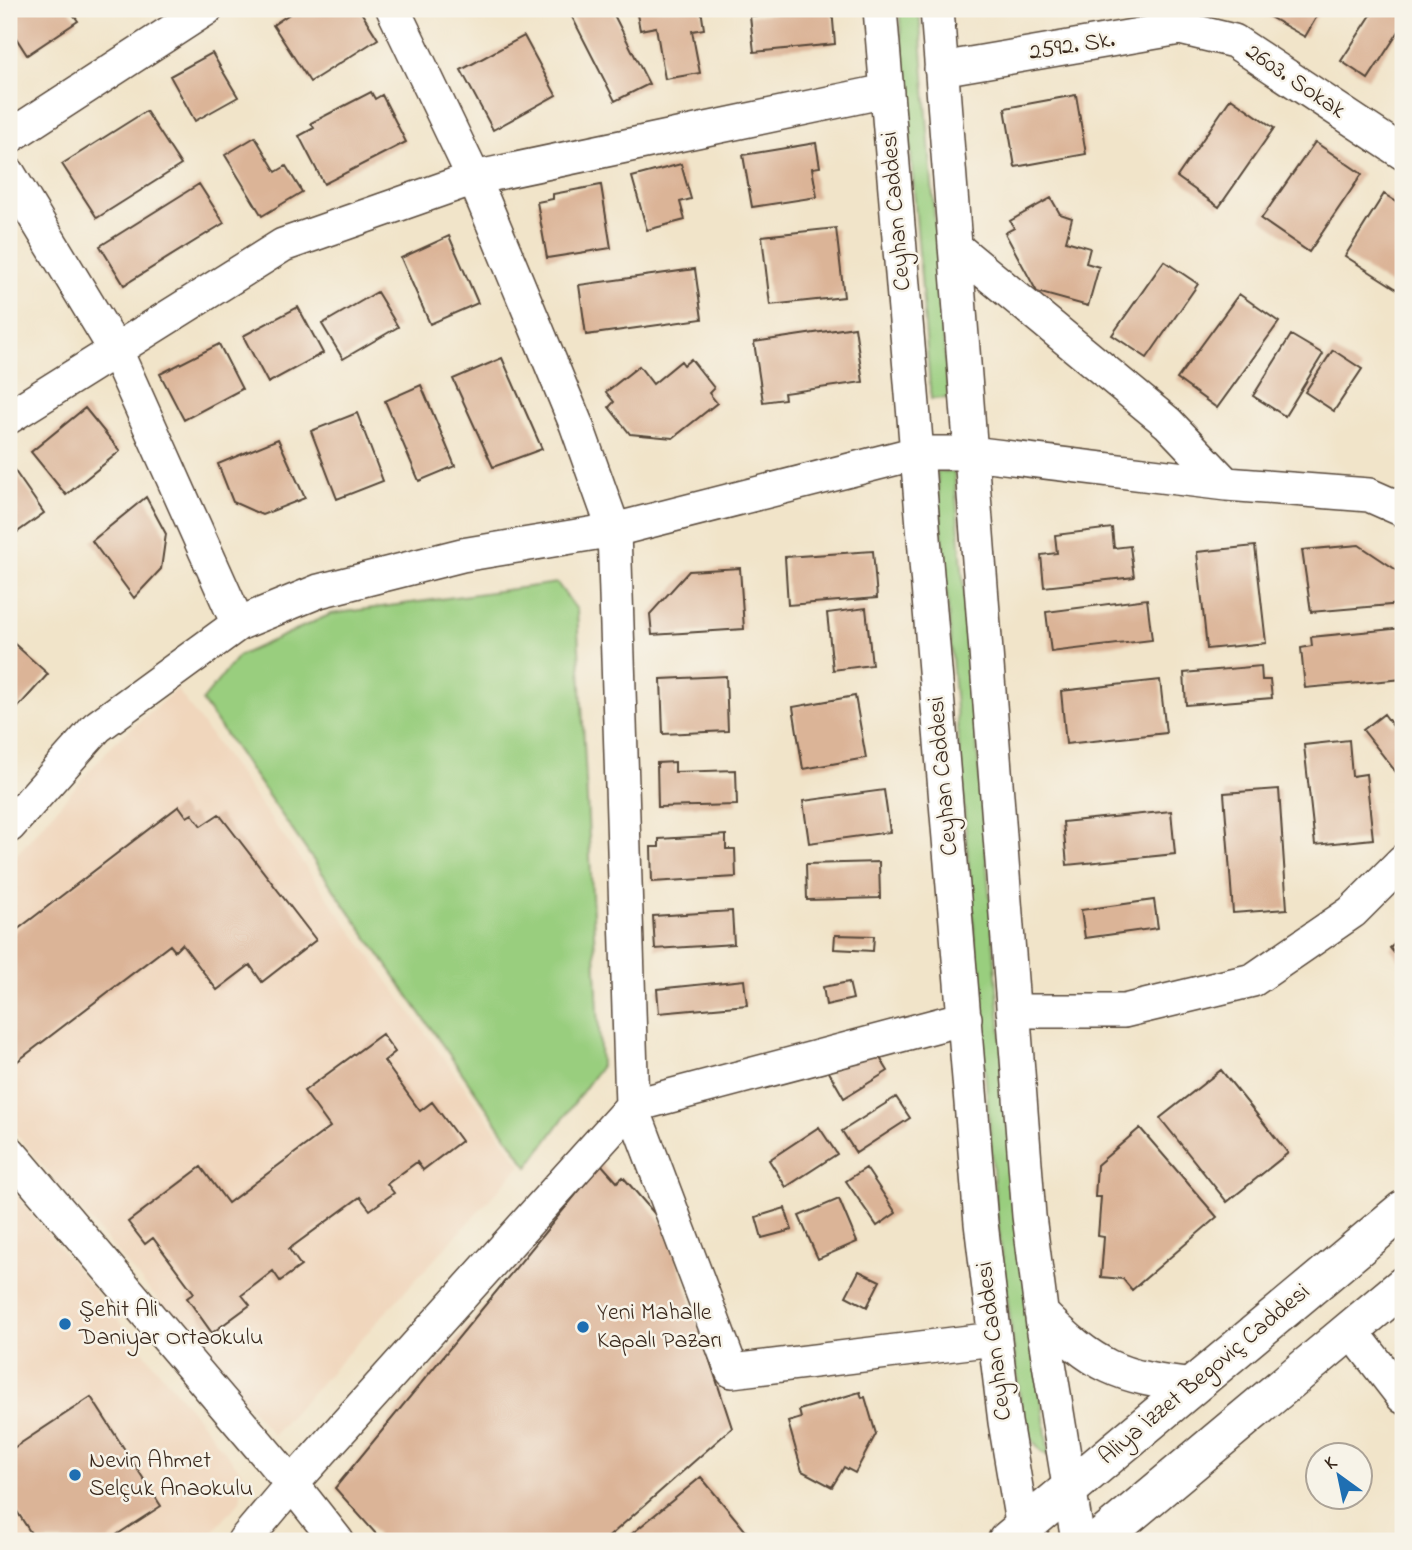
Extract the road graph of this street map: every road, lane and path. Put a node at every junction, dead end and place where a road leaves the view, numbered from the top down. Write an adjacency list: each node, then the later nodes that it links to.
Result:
1 (206, 9): 8 (street)
2 (393, 9): 11 (street)
3 (880, 9): 7 (street, Ceyhan Caddesi)
4 (937, 9): 6 (street, Ceyhan Caddesi)
5 (1186, 18): 6 (street, 2592. Sk.); 9 (street, 2603. Sokak)
6 (941, 69): 12 (street, Ceyhan Caddesi)
7 (887, 90): 11 (street); 15 (street, Ceyhan Caddesi)
8 (9, 137)
9 (1403, 153)
10 (9, 174): 13 (street)
11 (474, 178): 13 (street); 19 (street)
12 (955, 247): 16 (street, Ceyhan Caddesi); 17 (street)
13 (116, 351): 14 (street); 20 (street)
14 (9, 417)
15 (917, 453): 16 (street); 19 (street); 24 (street, Ceyhan Caddesi)
16 (971, 453): 17 (street); 23 (street, Ceyhan Caddesi)
17 (1226, 484): 18 (street)
18 (1403, 509)
19 (614, 530): 20 (street); 25 (street)
20 (238, 624): 21 (street)
21 (9, 827)
22 (1403, 861): 23 (street)
23 (1013, 1012): 29 (street, Ceyhan Caddesi)
24 (965, 1018): 25 (street); 31 (street, Ceyhan Caddesi)
25 (632, 1106): 31 (street); 34 (street)
26 (9, 1152): 34 (street)
27 (1403, 1210): 32 (main road, Aliya İzzet Begoviç Caddesi)
28 (1403, 1286): 30 (main road)
29 (1041, 1313): 32 (street); 35 (street, Ceyhan Caddesi)
30 (1351, 1330): 33 (street); 40 (main road)
31 (994, 1339): 36 (street, Ceyhan Caddesi)
32 (1193, 1386): 35 (main road, Aliya İzzet Begoviç Caddesi)
33 (1403, 1397)
34 (292, 1484): 37 (street); 38 (street)
35 (1068, 1490): 36 (main road, Aliya İzzet Begoviç Caddesi); 39 (street, Ceyhan Caddesi)
36 (1018, 1537)
37 (244, 1541)
38 (337, 1541)
39 (1078, 1541)
40 (1098, 1541)

